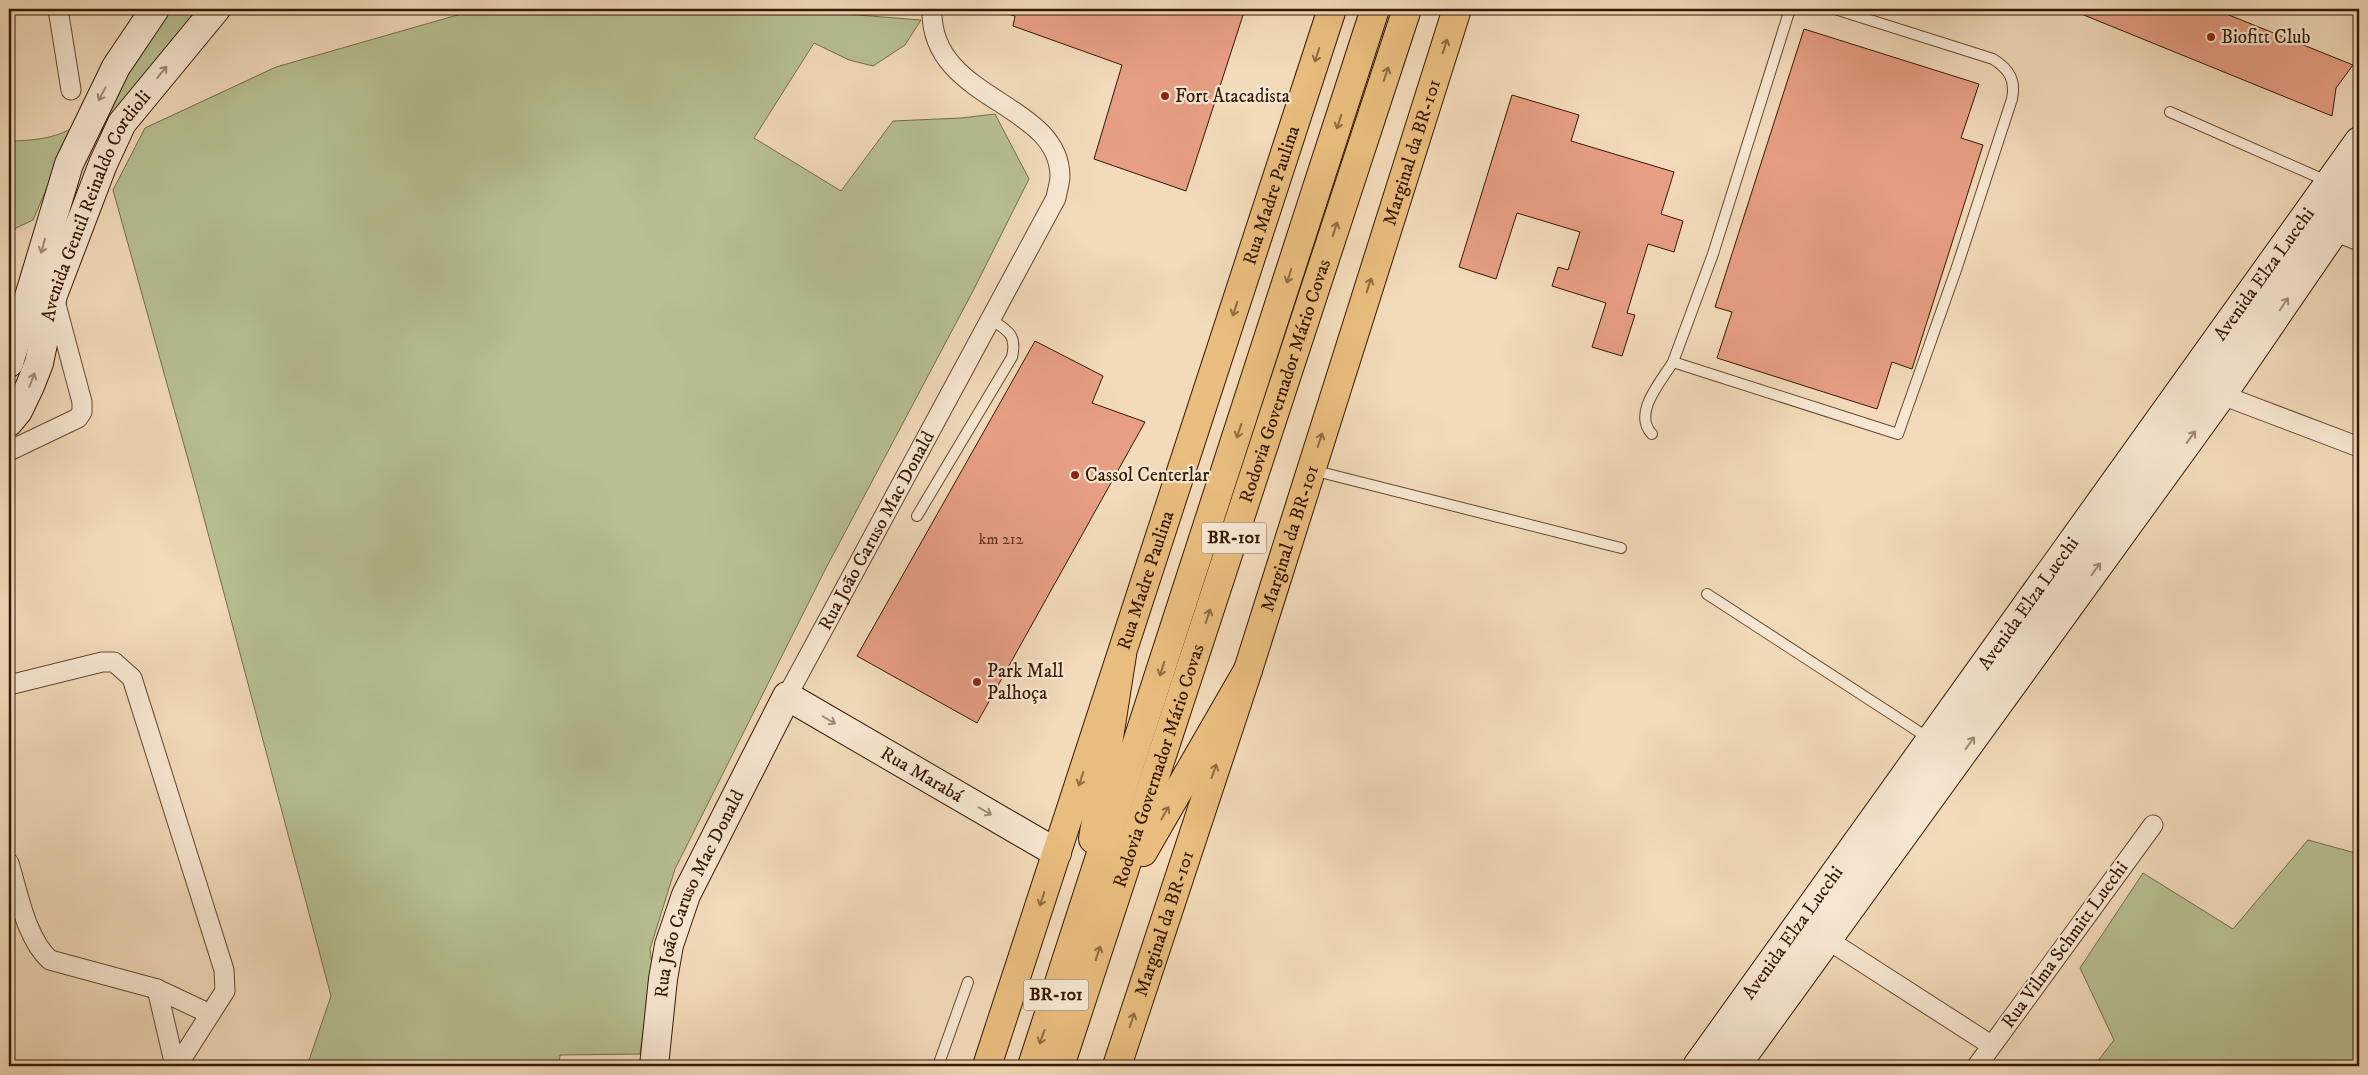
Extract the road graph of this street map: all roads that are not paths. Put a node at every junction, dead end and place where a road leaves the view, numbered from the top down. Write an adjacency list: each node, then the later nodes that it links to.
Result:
1 (58, 9): 11 (street)
2 (155, 9): 22 (main road, Avenida Gentil Reinaldo Cordioli, one-way to 22)
3 (216, 9): 19 (main road, Avenida Gentil Reinaldo Cordioli, one-way to 3)
4 (932, 9): 20 (street, Rua João Caruso Mac Donald)
5 (1332, 9): 33 (main road, Rua Madre Paulina, one-way to 33)
6 (1376, 9): 42 (main road, Rodovia Governador Mário Covas / BR-101, one-way to 42)
7 (1407, 9): 41 (main road, Rodovia Governador Mário Covas / BR-101, one-way to 7)
8 (1457, 9): 28 (main road, Marginal da BR-101, one-way to 8)
9 (1790, 9): 21 (lane)
10 (1836, 9): 21 (lane)
11 (71, 90)
12 (2170, 112): 15 (lane)
13 (2359, 141): 15 (main road, Avenida Elza Lucchi)
14 (2359, 168): 31 (street)
15 (2330, 182): 31 (main road, Avenida Elza Lucchi)
16 (2359, 195): 17 (main road, Avenida Elza Lucchi)
17 (2334, 231): 18 (street); 23 (main road, Avenida Elza Lucchi, one-way to 17)
18 (2359, 241)
19 (53, 295): 24 (main road, Avenida Gentil Reinaldo Cordioli, one-way to 19); 27 (street)
20 (992, 320): 29 (lane); 36 (street, Rua João Caruso Mac Donald)
21 (1673, 362): 25 (lane)
22 (9, 363)
23 (2222, 395): 26 (street); 31 (main road, Avenida Elza Lucchi, one-way to 23)
24 (9, 422)
25 (1652, 434)
26 (2359, 447)
27 (9, 450)
28 (1311, 470): 30 (lane); 34 (main road, Marginal da BR-101)
29 (917, 516)
30 (1621, 548)
31 (2060, 589): 37 (main road, Avenida Elza Lucchi); 43 (main road, Avenida Elza Lucchi, one-way to 31); 56 (street)
32 (1707, 594): 37 (lane)
33 (1122, 655): 39 (main road, Rua Madre Paulina, one-way to 39); 42 (main road)
34 (1248, 670): 41 (main road, one-way to 34); 54 (main road, Marginal da BR-101, one-way to 34)
35 (9, 685): 46 (street)
36 (787, 696): 39 (main road, Rua Marabá, one-way to 39); 49 (main road, Rua João Caruso Mac Donald)
37 (1931, 739): 55 (main road, Avenida Elza Lucchi)
38 (2153, 824): 47 (street, Rua Vilma Schmitt Lucchi)
39 (1057, 853): 51 (main road, Rua Madre Paulina, one-way to 51)
40 (9, 862): 45 (street)
41 (1115, 901): 53 (main road, Rodovia Governador Mário Covas / BR-101, one-way to 41)
42 (1080, 924): 52 (main road, Rodovia Governador Mário Covas / BR-101, one-way to 52)
43 (1828, 940): 47 (street); 57 (main road, Avenida Elza Lucchi)
44 (968, 982): 50 (lane)
45 (157, 989): 46 (street); 48 (street)
46 (210, 1014): 48 (street)
47 (1991, 1045): 58 (street, Rua Vilma Schmitt Lucchi)
48 (176, 1066)
49 (654, 1066)
50 (938, 1066)
51 (987, 1066)
52 (1032, 1066)
53 (1060, 1066)
54 (1118, 1066)
55 (1697, 1066)
56 (1718, 1066)
57 (1736, 1066)
58 (1977, 1066)

